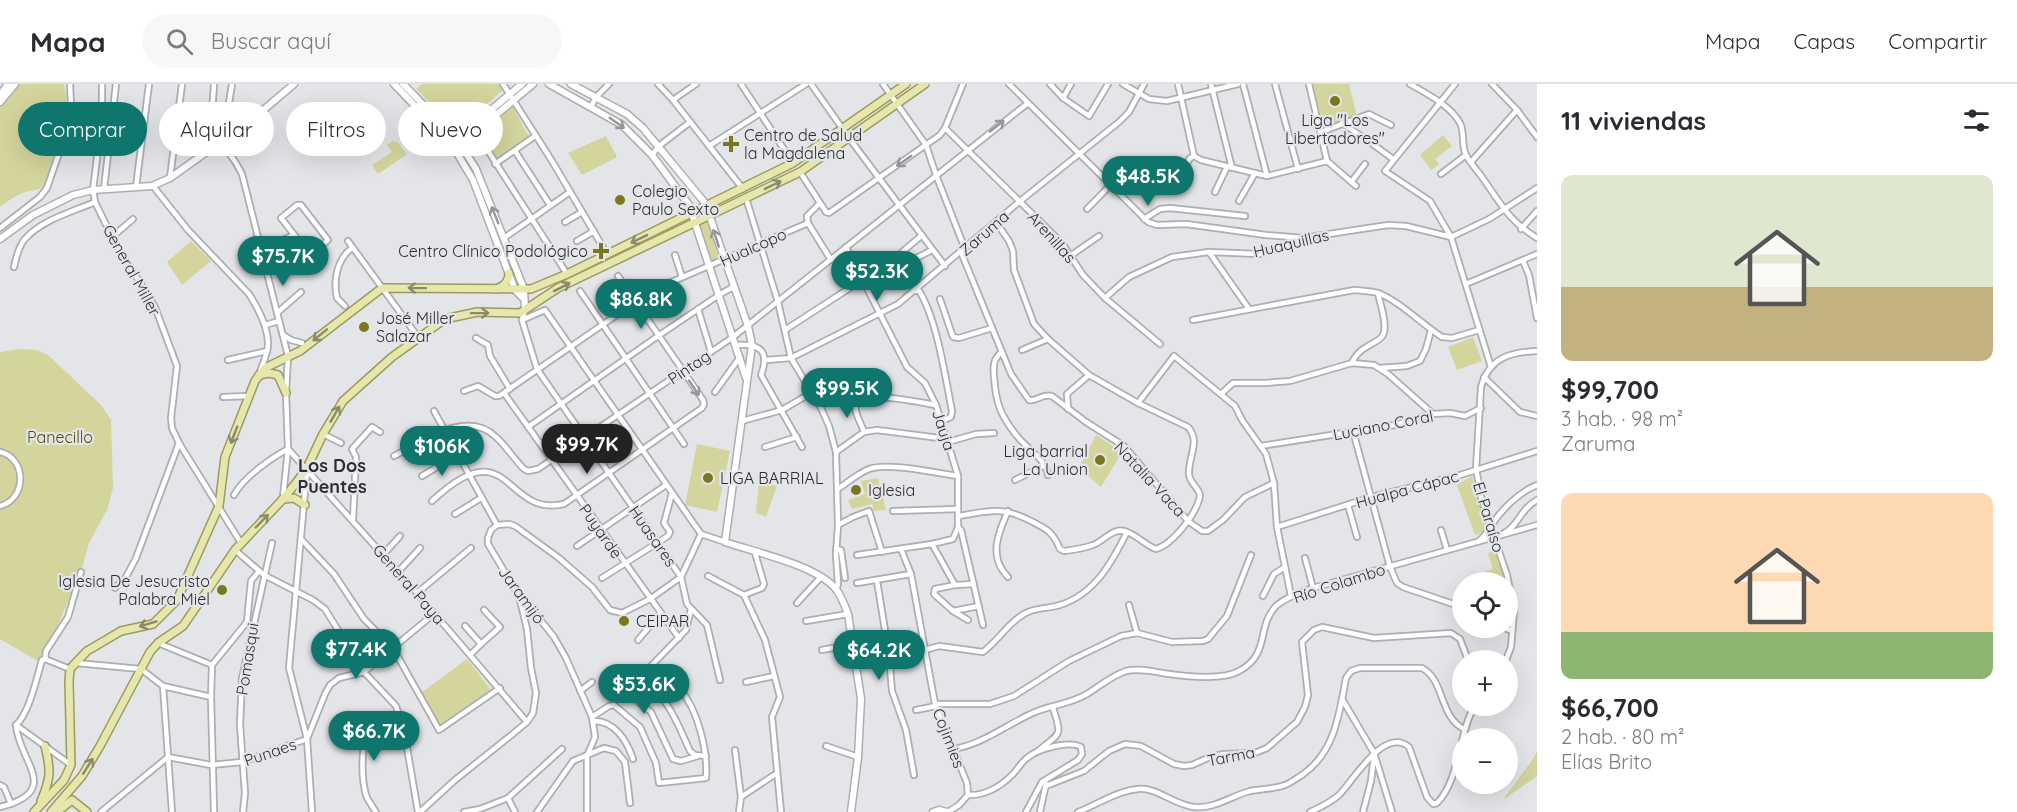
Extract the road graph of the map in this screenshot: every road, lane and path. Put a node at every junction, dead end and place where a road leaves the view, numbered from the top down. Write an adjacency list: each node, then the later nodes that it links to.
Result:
1 (8, 84): 46 (street)
2 (15, 84): 53 (street)
3 (70, 84): 142 (street)
4 (102, 84): 117 (street, General Miller)
5 (116, 84): 115 (street)
6 (149, 84): 113 (street)
7 (182, 84): 106 (street)
8 (214, 84): 54 (street)
9 (232, 84): 55 (street)
10 (294, 84): 56 (street)
11 (394, 84): 57 (street)
12 (403, 84): 58 (street)
13 (502, 84): 44 (street)
14 (522, 84): 44 (street)
15 (533, 84): 52 (street)
16 (549, 84): 63 (street)
17 (571, 84): 48 (street)
18 (609, 84): 48 (street)
19 (658, 84): 51 (street)
20 (696, 84): 51 (street)
21 (741, 84): 66 (street)
22 (806, 84): 66 (street)
23 (811, 84): 71 (street)
24 (883, 84): 47 (street, Natalia Vaca)
25 (906, 84): 47 (main road)
26 (925, 84): 60 (main road)
27 (963, 84): 70 (street)
28 (1009, 84): 61 (street)
29 (1050, 84): 49 (street)
30 (1071, 84): 49 (street)
31 (1108, 84): 49 (street)
32 (1123, 84): 45 (street)
33 (1144, 84): 45 (street, Zaruma)
34 (1178, 84): 50 (street)
35 (1211, 84): 43 (street)
36 (1238, 84): 43 (street)
37 (1243, 84): 105 (street)
38 (1275, 84): 100 (street)
39 (1308, 84): 72 (street)
40 (1410, 84): 62 (street)
41 (1455, 84): 62 (street)
42 (1492, 84): 65 (street)
43 (1213, 91): 50 (street); 99 (street)
44 (509, 94): 52 (street); 59 (street)
45 (1139, 94): 50 (street); 81 (street, Zaruma)
46 (0, 95)
47 (891, 95): 60 (street, Natalia Vaca); 71 (main road)
48 (596, 97): 63 (street); 77 (street)
49 (1063, 98)
50 (1182, 99): 89 (street)
51 (673, 100): 67 (street)
52 (513, 101): 64 (street); 73 (street)
53 (0, 102)
54 (212, 102)
55 (229, 102)
56 (273, 102)
57 (411, 102)
58 (421, 102)
59 (500, 102)
60 (896, 103): 75 (main road); 76 (street, Natalia Vaca)
61 (1028, 103): 79 (street, Pintag, one-way to 61); 81 (street)
62 (1441, 103): 83 (street); 90 (street)
63 (591, 107): 82 (street, one-way to 82)
64 (503, 109)
65 (1517, 110): 74 (street); 93 (street)
66 (760, 114): 78 (street); 94 (street)
67 (690, 122): 77 (street); 78 (street)
68 (1342, 123): 69 (street); 72 (street); 90 (street)
69 (1391, 125)
70 (945, 128): 76 (street); 79 (street, Arenillas)
71 (842, 129): 75 (street); 94 (main road)
72 (1321, 132): 91 (street)
73 (535, 136): 80 (street); 118 (street)
74 (1537, 137)
75 (849, 138): 101 (main road); 107 (street)
76 (926, 145): 104 (street, Natalia Vaca); 107 (street, one-way to 107)
77 (659, 146): 82 (street); 127 (street)
78 (709, 146): 116 (street)
79 (967, 150): 104 (street, Pintag); 123 (street, Arenillas)
80 (515, 151): 95 (street); 125 (street)
81 (1079, 154): 110 (street); 123 (street, Zaruma)
82 (652, 155): 132 (street)
83 (1466, 155): 93 (street); 103 (street)
84 (200, 156): 106 (street)
85 (231, 156): 159 (street)
86 (458, 156): 98 (street)
87 (468, 156): 92 (street)
88 (490, 156): 95 (street)
89 (1194, 156): 99 (street); 109 (street)
90 (1393, 159): 149 (street)
91 (1327, 160): 100 (street); 108 (street)
92 (471, 161): 98 (street); 150 (street, one-way to 92)
93 (1471, 162): 129 (street)
94 (793, 163): 116 (main road)
95 (495, 164): 136 (street)
96 (1132, 164): 110 (street)
97 (1365, 165): 108 (street)
98 (464, 166): 176 (street)
99 (1230, 167): 102 (street); 119 (street)
100 (1298, 169): 105 (street)
101 (800, 172): 120 (main road, one-way to 101); 124 (street)
102 (1255, 173): 105 (street); 121 (street)
103 (1441, 174)
104 (936, 175): 126 (street, Pintag); 161 (street, Natalia Vaca)
105 (1267, 176)
106 (170, 178): 111 (street)
107 (879, 178): 124 (street); 126 (street)
108 (1352, 181): 112 (street)
109 (1176, 182)
110 (1111, 185): 128 (street); 137 (street)
111 (153, 186): 113 (street); 209 (street)
112 (1356, 186)
113 (136, 187): 115 (street)
114 (1537, 188): 129 (street)
115 (104, 189): 117 (street)
116 (743, 189): 127 (main road)
117 (93, 190): 122 (street, General Miller); 153 (street)
118 (570, 192): 125 (street); 131 (street)
119 (1215, 192)
120 (746, 198): 133 (main road); 156 (street)
121 (1239, 201)
122 (95, 202): 148 (street, General Miller); 174 (street)
123 (1019, 202): 140 (street, Zaruma); 167 (street, Arenillas)
124 (819, 204): 141 (street, Hualcopo)
125 (550, 205): 136 (street)
126 (899, 205): 146 (street); 157 (street, Pintag)
127 (707, 206): 132 (main road); 133 (street)
128 (1086, 209)
129 (1504, 210): 143 (street); 149 (street)
130 (1537, 211): 143 (street)
131 (582, 212): 138 (street); 144 (street)
132 (692, 213): 139 (street); 163 (main road, one-way to 163)
133 (709, 215): 139 (main road); 169 (street, one-way to 133)
134 (1245, 216): 137 (street)
135 (133, 219): 148 (street)
136 (531, 219): 150 (street); 177 (street)
137 (1144, 219): 151 (street)
138 (566, 222)
139 (695, 222): 172 (street); 200 (main road, one-way to 139)
140 (996, 222): 161 (street, Zaruma); 221 (street)
141 (808, 223): 156 (street, Hualcopo); 168 (street)
142 (0, 228)
143 (1521, 229): 152 (street)
144 (594, 231): 155 (street); 163 (street)
145 (294, 235): 159 (street); 165 (street); 165 (street)
146 (921, 236): 160 (street); 171 (street)
147 (1100, 236): 167 (street)
148 (112, 237): 281 (street, General Miller)
149 (1450, 237): 151 (street, Huaquillas); 181 (street)
150 (504, 238): 184 (street)
151 (1303, 238): 162 (street, Huaquillas)
152 (1537, 238)
153 (0, 239)
154 (348, 241): 158 (street)
155 (577, 241)
156 (760, 244): 169 (street, Hualcopo); 196 (street)
157 (846, 247): 168 (street, Pintag); 180 (street, Jauja)
158 (352, 248): 183 (street); 197 (street)
159 (262, 249): 201 (street)
160 (932, 250): 171 (street); 173 (street)
161 (963, 251): 173 (street, Zaruma); 212 (street, Natalia Vaca)
162 (1209, 252): 192 (street, Huaquillas); 199 (street)
163 (608, 254): 177 (main road)
164 (1537, 254): 170 (street)
165 (310, 255): 175 (street)
166 (675, 255): 179 (street)
167 (1071, 256): 192 (street, Arenillas)
168 (831, 260): 196 (street, Pintag)
169 (724, 261): 172 (street, Hualcopo); 182 (street)
170 (1523, 261): 181 (street); 203 (street)
171 (905, 264): 187 (street)
172 (709, 266): 179 (street, Hualcopo); 191 (street)
173 (945, 266): 187 (street, Zaruma)
174 (14, 267)
175 (297, 267)
176 (509, 273): 185 (main road); 186 (street)
177 (567, 274): 184 (main road)
178 (618, 276): 195 (street)
179 (682, 277): 195 (street, Hualcopo)
180 (862, 280): 202 (street, Jauja); 213 (street)
181 (1466, 284): 215 (street)
182 (734, 287): 191 (street); 210 (street)
183 (382, 288): 185 (main road, one-way to 183); 218 (street); 232 (main road, one-way to 232)
184 (524, 289): 186 (main road); 193 (street)
185 (494, 290): 186 (main road)
186 (515, 290): 193 (street)
187 (917, 290): 202 (street, Zaruma); 211 (street)
188 (580, 291): 208 (street)
189 (301, 292): 201 (street)
190 (1378, 293): 199 (street); 214 (street); 238 (street)
191 (719, 295): 198 (street); 219 (street)
192 (1105, 298): 223 (street, Arenillas)
193 (524, 299): 200 (street)
194 (940, 299): 207 (street)
195 (635, 301): 208 (street, Hualcopo); 217 (street)
196 (778, 302): 210 (street, Pintag); 213 (street)
197 (345, 306)
198 (698, 309): 217 (street); 230 (street)
199 (1249, 309): 205 (street)
200 (525, 310): 204 (street); 218 (main road, one-way to 200)
201 (278, 313): 206 (street)
202 (880, 314): 234 (street, Zaruma); 260 (street, Jauja)
203 (1537, 318)
204 (522, 320): 226 (street); 241 (street, Huasares)
205 (1193, 320)
206 (279, 321): 209 (street); 216 (street)
207 (948, 323): 211 (street); 212 (street)
208 (603, 324): 226 (street, Hualcopo); 235 (street)
209 (265, 326): 228 (street)
210 (748, 326): 219 (street, Pintag); 225 (street)
211 (933, 327): 269 (street)
212 (992, 328): 231 (street, Natalia Vaca)
213 (785, 330): 234 (street)
214 (1431, 330): 215 (street); 240 (street)
215 (1479, 330): 239 (street)
216 (283, 335): 222 (street); 232 (street)
217 (658, 336): 235 (street); 242 (street)
218 (418, 337): 277 (main road, one-way to 218)
219 (733, 337): 224 (street); 230 (street, Pintag)
220 (476, 338): 248 (street)
221 (1048, 339): 227 (street); 243 (street)
222 (302, 343)
223 (1160, 344)
224 (736, 345): 225 (street); 233 (street)
225 (752, 345): 237 (street); 247 (street)
226 (571, 346): 241 (street, Hualcopo); 246 (street)
227 (1022, 350)
228 (267, 351): 236 (street); 244 (street)
229 (1537, 351): 239 (street)
230 (711, 352): 242 (street, Pintag)
231 (1002, 352): 262 (street, Natalia Vaca); 295 (street)
232 (288, 356): 244 (main road); 251 (street)
233 (740, 357): 247 (street); 250 (street)
234 (791, 358): 237 (street, Zaruma); 253 (street)
235 (626, 359): 246 (street); 254 (street)
236 (228, 360)
237 (765, 360): 263 (street)
238 (1352, 363): 240 (street); 255 (street)
239 (1491, 367): 245 (street)
240 (1380, 368): 265 (street)
241 (537, 369): 248 (street, Hualcopo); 259 (street, Huasares)
242 (683, 371): 254 (street, Pintag); 271 (street, one-way to 271)
243 (1089, 375): 258 (street); 262 (street)
244 (258, 376): 251 (main road); 256 (main road)
245 (1484, 377): 261 (street); 267 (street)
246 (594, 381): 259 (street); 266 (street)
247 (747, 381): 268 (street)
248 (510, 389): 252 (street, Hualcopo)
249 (464, 391): 252 (street)
250 (715, 392)
251 (286, 393): 287 (street)
252 (504, 393): 270 (street, Puyarde)
253 (811, 393): 263 (street); 291 (street)
254 (650, 394): 266 (street, Pintag); 271 (street)
255 (1221, 394): 258 (street); 284 (street)
256 (249, 396): 257 (street); 319 (main road, one-way to 319)
257 (224, 397)
258 (1138, 403): 327 (street)
259 (561, 404): 270 (street); 279 (street, Huasares)
260 (936, 405): 269 (street, Jauja); 275 (street)
261 (1481, 408): 265 (street, Luciano Coral); 297 (street, El Paraíso)
262 (1068, 409): 327 (street, Natalia Vaca)
263 (783, 410): 268 (street); 278 (street)
264 (434, 411): 272 (street)
265 (1433, 414): 273 (street, Luciano Coral)
266 (619, 416): 279 (street, Pintag); 288 (street)
267 (1537, 416)
268 (742, 421): 342 (street)
269 (942, 421): 280 (street, Jauja)
270 (528, 427): 294 (street, Puyarde)
271 (673, 428): 283 (street); 288 (street)
272 (444, 431): 292 (street); 293 (street, Pintag); 294 (street, Pintag)
273 (1353, 431): 284 (street, Luciano Coral); 311 (street)
274 (380, 432): 326 (street)
275 (864, 432): 280 (street); 291 (street)
276 (994, 433): 280 (street)
277 (323, 434): 282 (street); 296 (main road)
278 (797, 437): 285 (street); 286 (street)
279 (586, 438): 294 (street, Pintag); 298 (street, Huasares)
280 (948, 440): 302 (street, Jauja)
281 (179, 443): 319 (street, General Miller); 379 (street)
282 (341, 443)
283 (684, 444)
284 (1261, 446): 304 (street)
285 (765, 447)
286 (802, 447)
287 (288, 449): 296 (street, General Paya); 309 (street); 313 (street)
288 (642, 450): 298 (street); 305 (street)
289 (1537, 451): 297 (street, Hualpa Cápac)
290 (0, 452): 318 (street)
291 (836, 452): 307 (street)
292 (458, 455): 299 (street); 301 (street)
293 (394, 456)
294 (552, 461): 310 (street, Puyarde)
295 (1045, 465): 300 (street); 303 (street)
296 (307, 468): 313 (main road); 316 (street); 326 (street, General Paya)
297 (1476, 469): 311 (street, Hualpa Cápac); 330 (street, El Paraíso)
298 (610, 473): 310 (street); 320 (street, Huasares)
299 (469, 475): 310 (street); 312 (street); 315 (street)
300 (1048, 475)
301 (422, 476)
302 (958, 476): 307 (street); 321 (street, Jauja)
303 (1015, 480)
304 (1274, 483): 327 (street); 333 (street)
305 (666, 484): 308 (street); 320 (street)
306 (1537, 485): 330 (street)
307 (838, 489): 329 (street)
308 (672, 493): 337 (street); 346 (street)
309 (234, 495)
310 (577, 496): 334 (street, Puyarde)
311 (1372, 497): 317 (street, Hualpa Cápac); 363 (street)
312 (481, 498): 324 (street); 328 (street)
313 (283, 500): 316 (main road); 344 (main road, one-way to 313)
314 (1537, 500): 340 (street)
315 (432, 501)
316 (305, 505): 341 (street)
317 (1348, 505): 333 (street, Hualpa Cápac); 339 (street)
318 (0, 506)
319 (219, 506): 344 (street, General Miller); 418 (main road, one-way to 418)
320 (633, 508): 334 (street); 346 (street, Huasares)
321 (958, 509): 322 (street); 325 (street, Jauja)
322 (893, 511)
323 (1008, 511): 325 (street); 336 (street); 372 (street)
324 (455, 514)
325 (958, 516): 332 (street, Jauja)
326 (353, 520): 357 (street, General Paya)
327 (1188, 520): 336 (street)
328 (497, 525): 385 (street, Jaramijó); 388 (street)
329 (838, 525): 351 (street); 355 (street)
330 (1491, 525): 340 (street, El Paraíso); 343 (street)
331 (1537, 525): 340 (street, Río Colambo)
332 (958, 527): 347 (street); 377 (street, Jauja)
333 (1277, 527): 362 (street)
334 (602, 530): 348 (street); 361 (street, Puyarde)
335 (1441, 530): 354 (street)
336 (1128, 532): 411 (street)
337 (701, 534): 342 (street); 370 (street)
338 (400, 536): 357 (street)
339 (1357, 537)
340 (1498, 537): 343 (street, Río Colambo); 366 (street, El Paraíso)
341 (302, 539): 382 (street); 410 (street)
342 (725, 542): 356 (street)
343 (1476, 542): 354 (street, Río Colambo)
344 (241, 543): 353 (main road)
345 (272, 543): 367 (street, Pomasqui)
346 (658, 543): 361 (street); 370 (street, Huasares)
347 (932, 544): 352 (street); 378 (street)
348 (577, 546)
349 (420, 548): 365 (street)
350 (471, 548): 383 (street)
351 (836, 549): 374 (street); 381 (street)
352 (901, 549): 355 (street); 368 (street, Cojimies)
353 (235, 550): 367 (street); 407 (main road)
354 (1447, 550): 363 (street, Río Colambo)
355 (882, 552): 358 (street)
356 (756, 553): 371 (street); 384 (street)
357 (383, 555): 365 (street, General Paya)
358 (858, 555)
359 (1251, 555): 404 (street)
360 (1305, 558): 380 (street)
361 (625, 563): 373 (street); 388 (street, Puyarde)
362 (1285, 567): 386 (street); 387 (street)
363 (1390, 567): 380 (street, Río Colambo); 390 (street)
364 (81, 572): 416 (street)
365 (399, 572): 383 (street, General Paya)
366 (1506, 572)
367 (262, 573): 382 (street); 401 (street, Pomasqui); 401 (street)
368 (911, 574): 375 (street); 411 (street, Cojimies)
369 (708, 576): 384 (street)
370 (681, 577): 388 (street); 393 (street, Huasares)
371 (821, 577): 381 (street); 389 (street)
372 (1008, 577)
373 (602, 578)
374 (845, 578)
375 (877, 581): 376 (street); 415 (street)
376 (857, 583)
377 (974, 584): 378 (street); 392 (street, Jauja)
378 (955, 585): 395 (street)
379 (115, 588)
380 (1312, 588): 387 (street, Río Colambo)
381 (836, 590): 398 (street)
382 (297, 592): 420 (street); 438 (street)
383 (417, 593): 396 (street, General Paya)
384 (744, 595): 421 (street)
385 (519, 596): 427 (street, Jaramijó); 434 (street)
386 (1263, 596)
387 (1291, 596): 431 (street, Río Colambo)
388 (650, 599): 397 (street, Puyarde)
389 (797, 603)
390 (1452, 604)
391 (1129, 605): 404 (street)
392 (979, 606): 395 (street); 402 (street, Jauja)
393 (691, 609): 405 (street); 422 (street, Huasares)
394 (484, 610): 408 (street)
395 (953, 611): 399 (street)
396 (435, 613): 410 (street, Punaes); 414 (street, General Paya)
397 (661, 613): 405 (street, Puyarde); 406 (street)
398 (848, 614): 400 (street); 409 (street)
399 (968, 620)
400 (806, 621)
401 (250, 623): 417 (street); 452 (street, Pomasqui)
402 (983, 625)
403 (465, 626): 408 (street)
404 (1137, 633): 430 (street)
405 (678, 638): 448 (street)
406 (638, 640)
407 (158, 644): 417 (street); 419 (main road)
408 (481, 644): 414 (street)
409 (853, 644): 413 (street); 450 (street)
410 (393, 648): 420 (street, Punaes); 426 (street)
411 (925, 650): 415 (street); 430 (street, Cojimies)
412 (1464, 650): 460 (street, Tarma)
413 (822, 651)
414 (471, 654): 426 (street, General Paya)
415 (889, 656): 457 (street)
416 (45, 659): 418 (street); 435 (street)
417 (212, 665): 428 (street)
418 (73, 666): 419 (street); 453 (main road)
419 (141, 669): 425 (street); 470 (main road, one-way to 419)
420 (364, 672): 436 (street); 438 (street, Punaes)
421 (774, 676): 424 (street); 455 (street)
422 (720, 680)
423 (592, 682): 427 (street)
424 (746, 682)
425 (163, 686): 428 (street); 449 (street)
426 (500, 688): 434 (street, General Paya)
427 (580, 691): 433 (street, Jaramijó)
428 (211, 696): 454 (street)
429 (1342, 699): 437 (street); 445 (street); 491 (street)
430 (935, 705): 432 (street); 442 (street, Cojimies)
431 (1053, 708): 442 (street, Río Colambo); 444 (street)
432 (916, 710)
433 (593, 719): 446 (street); 448 (street); 451 (street)
434 (527, 722): 479 (street)
435 (16, 724): 439 (street); 465 (street)
436 (403, 727): 478 (street); 479 (street)
437 (1461, 728)
438 (307, 739): 452 (street, Punaes); 477 (street)
439 (45, 746): 453 (street); 468 (main road)
440 (826, 746): 450 (street)
441 (562, 749): 463 (street)
442 (953, 749): 461 (street, Cojimies)
443 (735, 750): 462 (street)
444 (1036, 753): 458 (street); 461 (street)
445 (1374, 753): 456 (street); 492 (street); 493 (street); 494 (street)
446 (587, 756): 464 (street); 482 (street); 483 (street)
447 (698, 756): 447 (street); 448 (street)
448 (706, 756)
449 (168, 757): 454 (street, Punaes); 473 (street); 474 (street)
450 (858, 757): 486 (street)
451 (633, 759)
452 (243, 762): 454 (street, Punaes); 476 (street, Pomasqui)
453 (71, 765): 468 (main road)
454 (213, 765): 475 (street)
455 (777, 773): 462 (street); 485 (street)
456 (1452, 773)
457 (914, 775)
458 (1048, 779): 460 (street); 489 (street)
459 (0, 784): 465 (street)
460 (1046, 786): 490 (street)
461 (968, 795): 488 (street)
462 (741, 797): 484 (street)
463 (508, 798): 469 (street); 481 (street)
464 (630, 803)
465 (11, 804): 467 (street)
466 (927, 806): 487 (street)
467 (0, 807)
468 (36, 809)
469 (480, 810): 480 (street)
470 (51, 812)
471 (57, 812): 472 (main road)
472 (87, 812)
473 (101, 812)
474 (172, 812)
475 (214, 812)
476 (243, 812)
477 (312, 812)
478 (376, 812)
479 (419, 812)
480 (464, 812)
481 (515, 812)
482 (537, 812)
483 (586, 812)
484 (739, 812)
485 (781, 812)
486 (851, 812)
487 (933, 812): 488 (street)
488 (948, 812)
489 (1026, 812)
490 (1040, 812)
491 (1078, 812)
492 (1310, 812)
493 (1363, 812)
494 (1392, 812)

